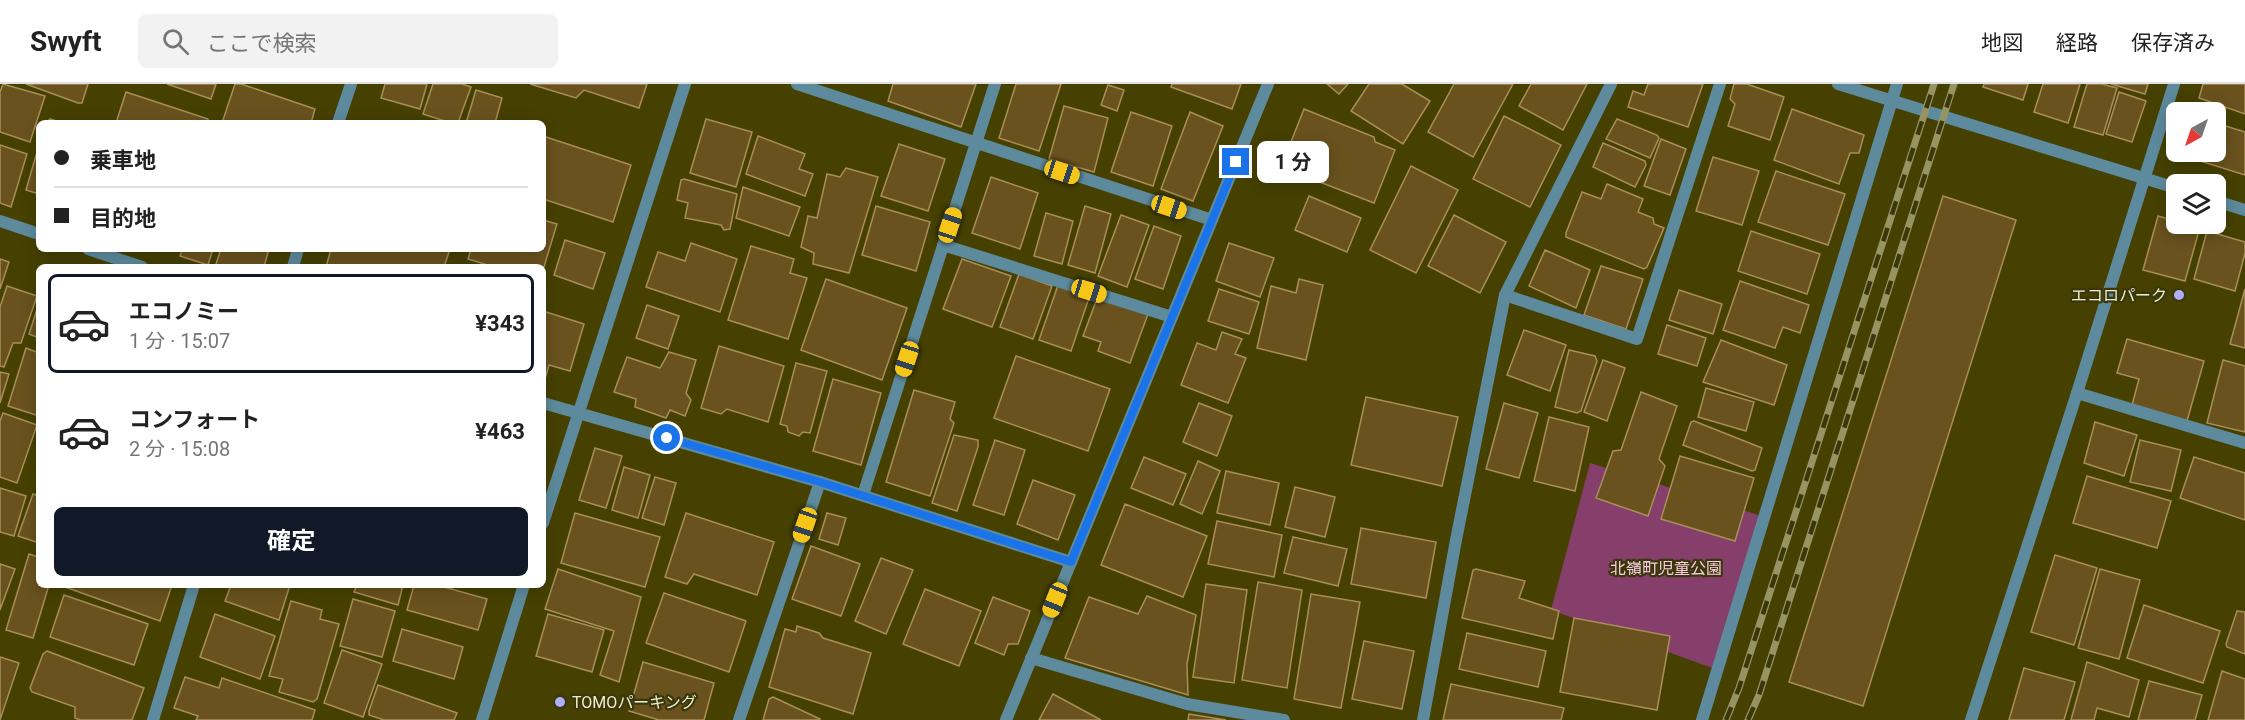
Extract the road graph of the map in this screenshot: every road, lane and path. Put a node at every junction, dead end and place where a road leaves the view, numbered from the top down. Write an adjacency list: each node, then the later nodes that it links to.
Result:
1 (351, 84): 12 (street)
2 (685, 84): 28 (street)
3 (797, 84): 13 (street)
4 (995, 84): 13 (street)
5 (1268, 84): 18 (street)
6 (1611, 84): 24 (street)
7 (1720, 84): 24 (street)
8 (1838, 84): 11 (street)
9 (1897, 84): 11 (street)
10 (2174, 84): 14 (street)
11 (1892, 102): 14 (street); 43 (street)
12 (339, 120)
13 (975, 144): 18 (street); 21 (street)
14 (2144, 177): 15 (street); 26 (street)
15 (2166, 185)
16 (2226, 204): 17 (street)
17 (2245, 210)
18 (1212, 220): 25 (street)
19 (0, 221): 20 (street)
20 (36, 233)
21 (943, 245): 25 (street); 31 (street)
22 (94, 252): 23 (street)
23 (114, 262)
24 (1505, 295): 42 (street)
25 (1172, 317): 33 (street)
26 (2077, 393): 29 (street); 44 (street)
27 (546, 404): 28 (street)
28 (577, 413): 30 (street); 32 (street)
29 (2245, 443)
30 (820, 482): 31 (street); 39 (street)
31 (863, 495): 33 (street)
32 (546, 513)
33 (1071, 562): 36 (street)
34 (193, 588): 37 (street)
35 (523, 588): 38 (street)
36 (1031, 658): 40 (street); 41 (street)
37 (153, 720)
38 (482, 720)
39 (739, 720)
40 (1006, 720)
41 (1284, 720)
42 (1423, 720)
43 (1702, 720)
44 (1971, 720)

